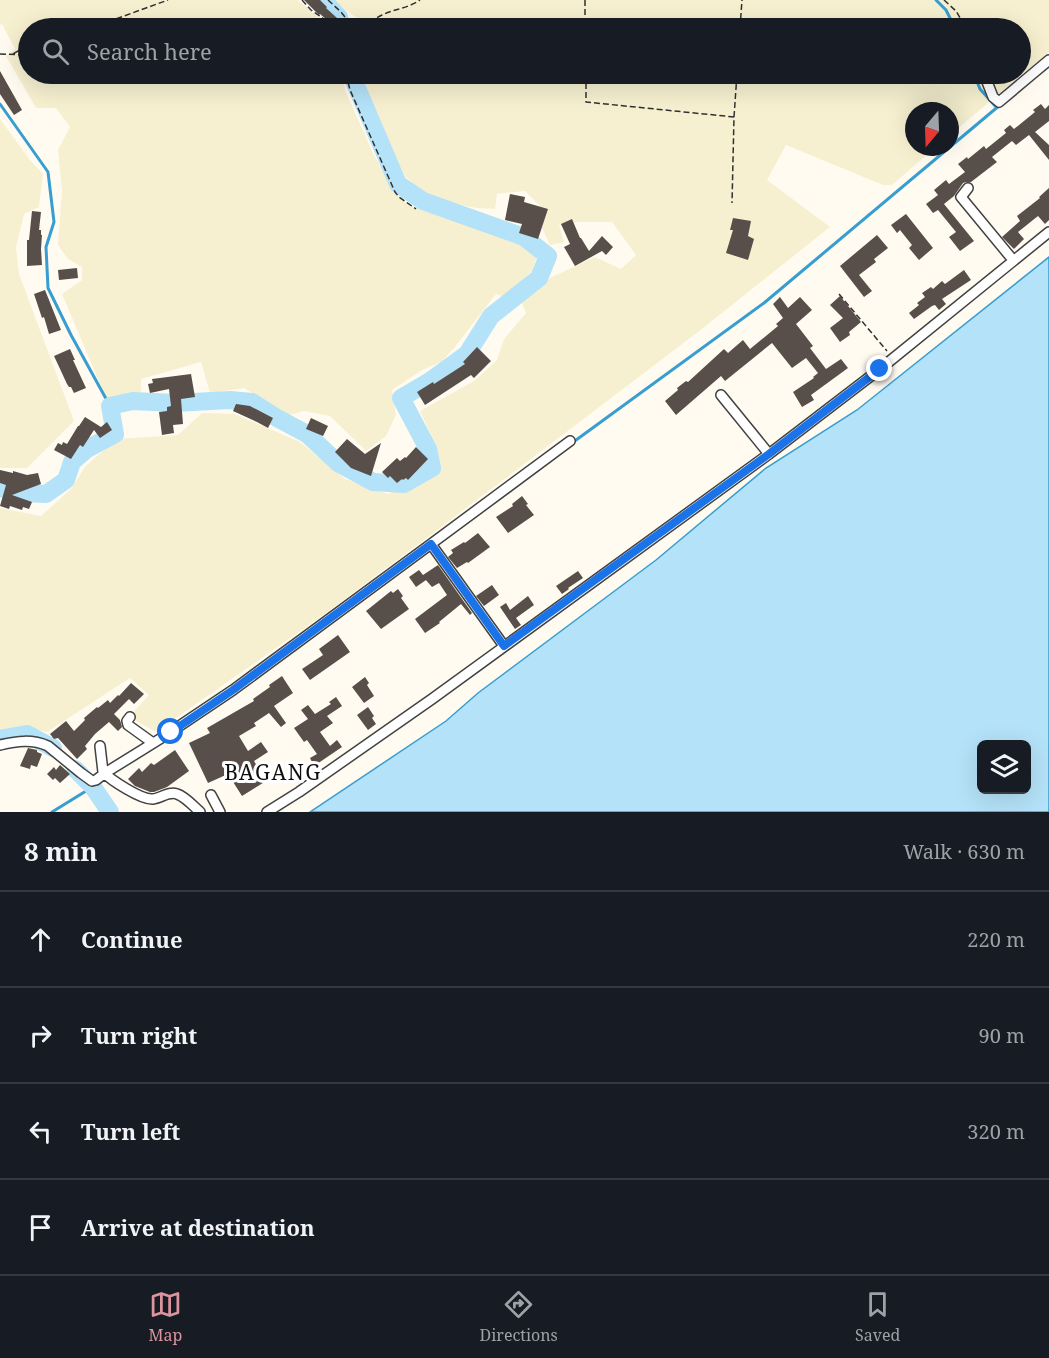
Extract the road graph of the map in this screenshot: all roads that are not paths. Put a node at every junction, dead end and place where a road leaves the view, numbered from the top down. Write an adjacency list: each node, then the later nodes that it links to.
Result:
1 (1049, 60): 2 (street)
2 (1031, 75)
3 (988, 84): 4 (street)
4 (1020, 84)
5 (968, 189): 7 (street)
6 (1049, 232): 7 (street)
7 (1013, 260): 10 (street)
8 (721, 395): 10 (street)
9 (570, 441): 11 (street)
10 (769, 454): 12 (street)
11 (435, 548): 12 (street); 14 (street)
12 (504, 646): 21 (street)
13 (130, 717): 14 (street)
14 (153, 743): 17 (street)
15 (0, 745): 17 (street)
16 (100, 746): 17 (street)
17 (105, 774): 19 (street)
18 (211, 795): 20 (street)
19 (200, 812)
20 (220, 812)
21 (267, 812)

